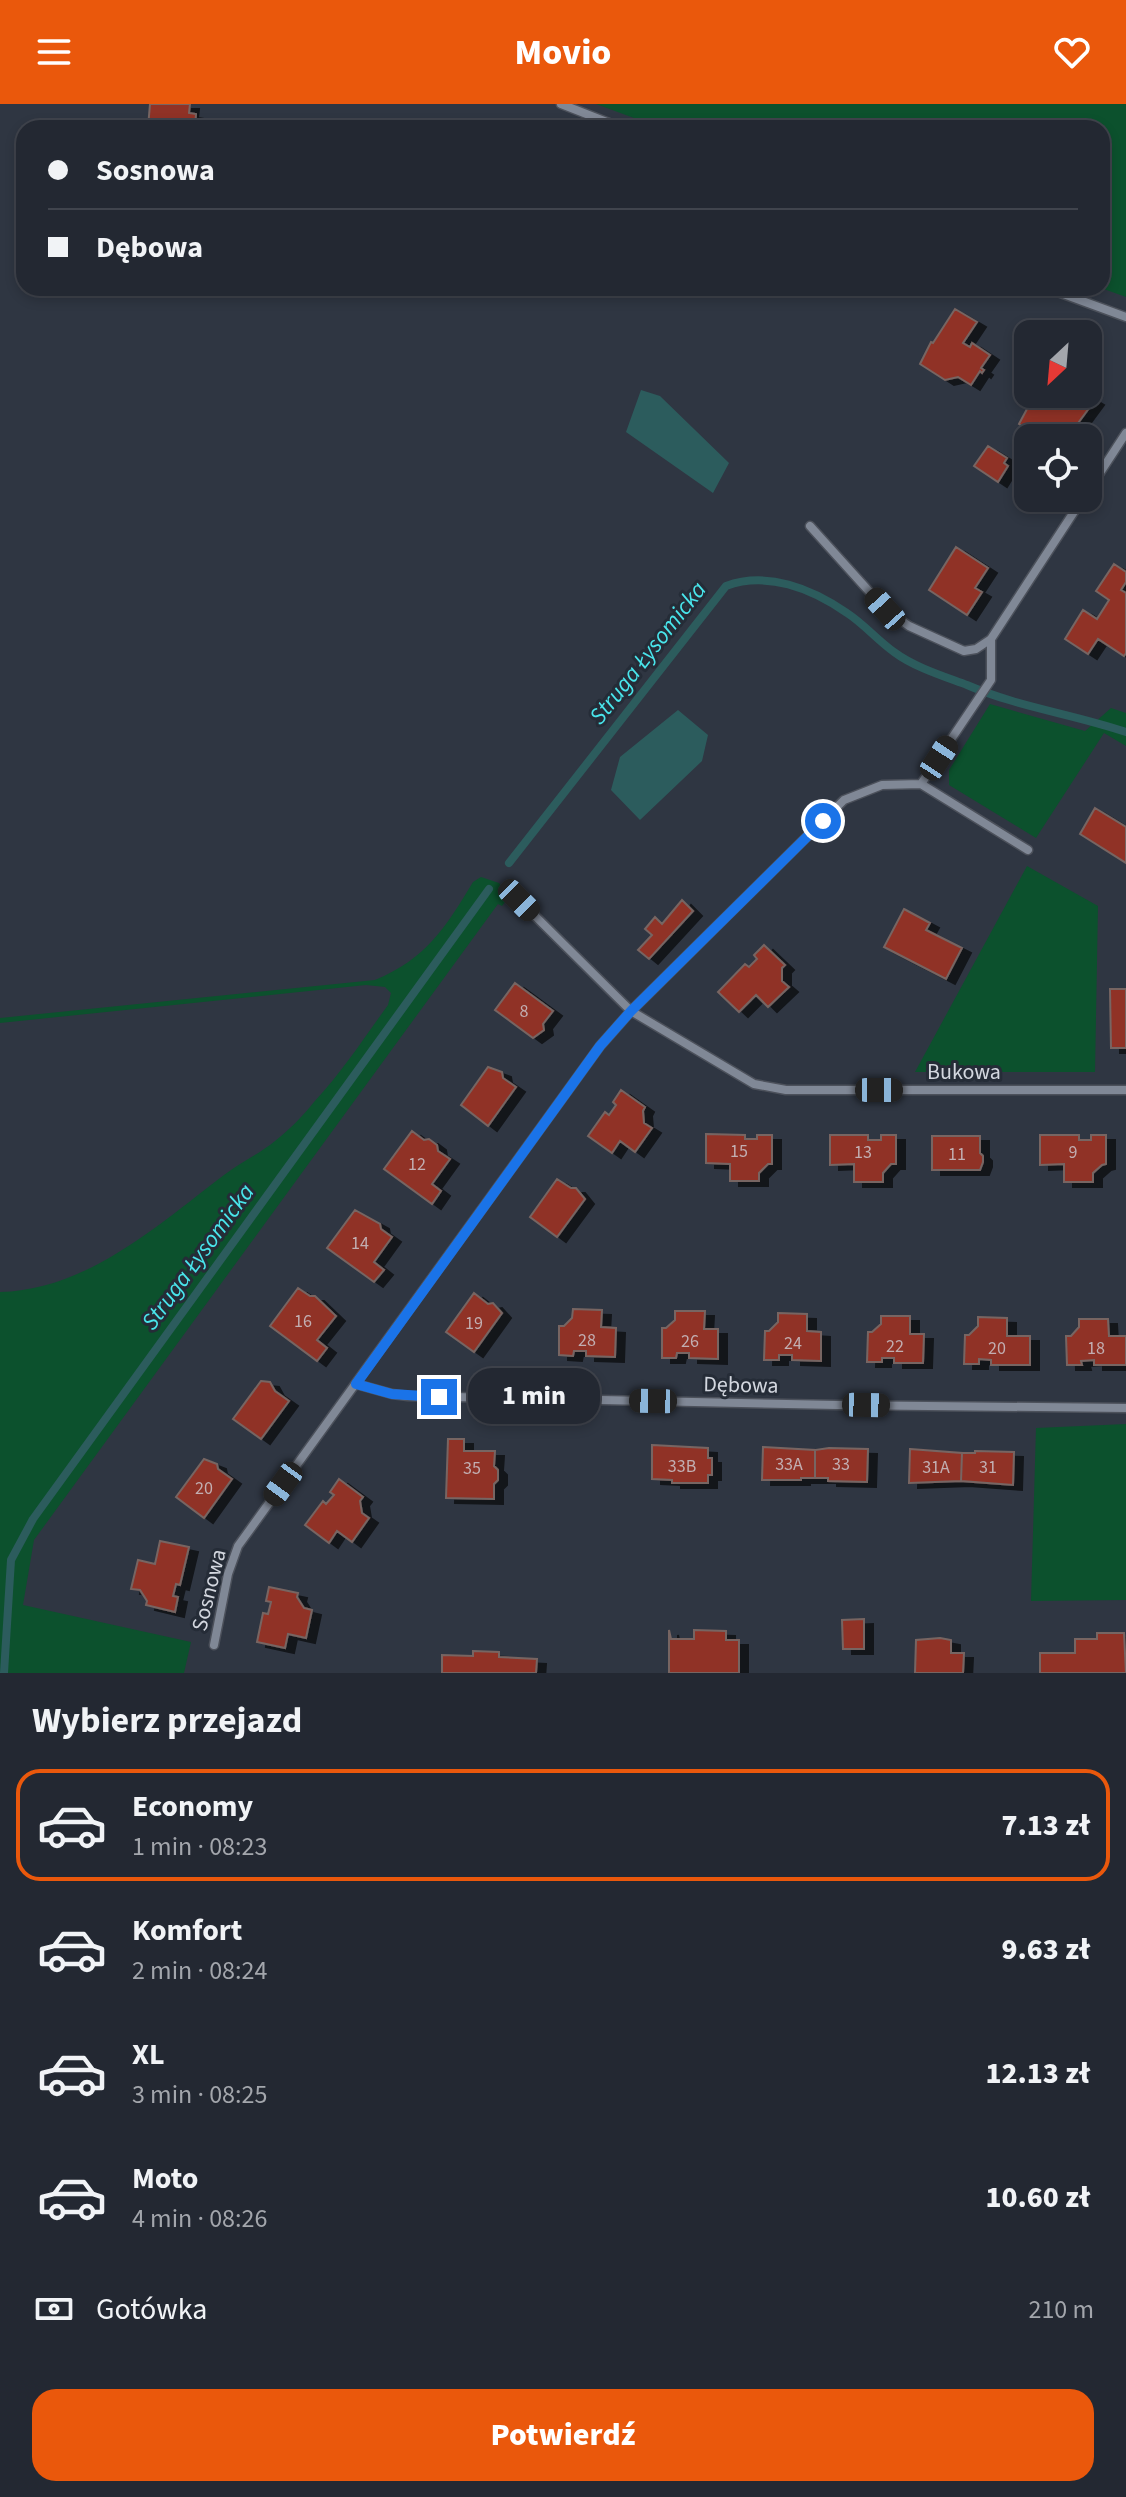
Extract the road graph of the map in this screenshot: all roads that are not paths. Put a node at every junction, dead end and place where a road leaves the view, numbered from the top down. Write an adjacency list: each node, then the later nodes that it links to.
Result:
1 (561, 104): 2 (street)
2 (602, 120)
3 (1069, 296): 4 (street)
4 (1126, 317)
5 (1126, 433): 6 (street)
6 (1102, 470)
7 (1074, 512): 9 (street)
8 (810, 526): 9 (street)
9 (991, 639): 10 (street)
10 (921, 784): 11 (street); 13 (street, Sosnowa)
11 (1028, 850)
12 (519, 900): 13 (street, Bukowa)
13 (631, 1011): 14 (street, Bukowa); 15 (street, Sosnowa)
14 (1126, 1090)
15 (356, 1384): 16 (street, Dębowa); 17 (street, Sosnowa)
16 (1126, 1408)
17 (214, 1645)

